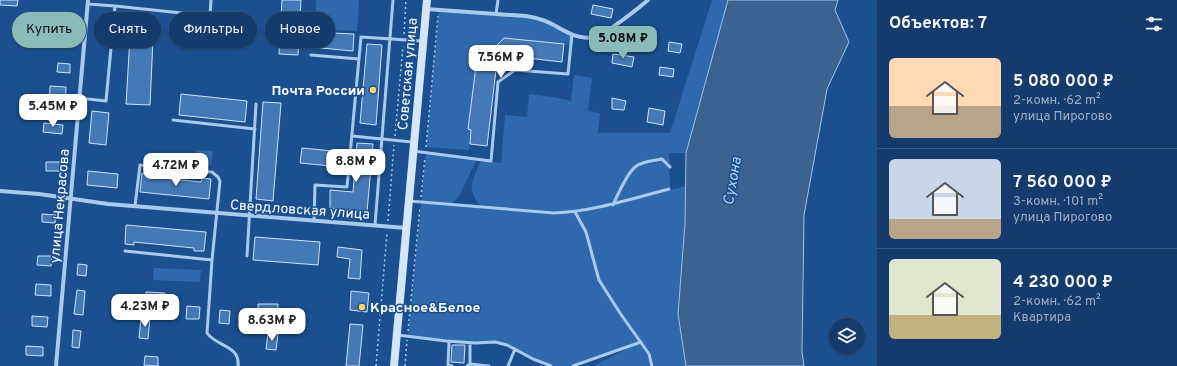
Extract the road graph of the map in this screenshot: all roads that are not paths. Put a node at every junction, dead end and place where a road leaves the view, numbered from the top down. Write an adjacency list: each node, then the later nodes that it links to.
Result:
1 (211, 0): 7 (lane)
2 (393, 0): 11 (lane)
3 (427, 0): 8 (main road, Советская улица)
4 (498, 0): 9 (lane)
5 (648, 0): 10 (street)
6 (88, 2): 7 (lane); 15 (street, улица Некрасова)
7 (115, 6): 15 (lane)
8 (426, 9): 9 (street); 12 (main road, Советская улица)
9 (496, 14): 10 (street)
10 (572, 34): 22 (lane)
11 (390, 39): 12 (lane); 14 (lane); 20 (lane)
12 (423, 41): 21 (main road, Советская улица)
13 (311, 55): 14 (lane)
14 (359, 59): 19 (lane)
15 (79, 98): 26 (street, улица Некрасова)
16 (256, 104): 18 (lane)
17 (173, 120): 18 (lane)
18 (255, 129): 32 (lane)
19 (352, 136): 20 (lane); 33 (lane)
20 (382, 139): 21 (lane); 34 (lane)
21 (414, 142): 22 (main road, Советская улица)
22 (413, 151): 27 (main road, Советская улица)
23 (670, 167): 28 (lane)
24 (669, 189): 28 (lane)
25 (0, 191): 26 (street, Свердловская улица)
26 (71, 199): 29 (street, Свердловская улица); 45 (street, улица Некрасова)
27 (409, 201): 30 (lane); 35 (main road, Советская улица)
28 (613, 205): 30 (lane)
29 (136, 206): 31 (street, Свердловская улица); 31 (lane)
30 (575, 212): 41 (lane)
31 (216, 213): 32 (street, Свердловская улица); 38 (lane)
32 (250, 216): 33 (street, Свердловская улица); 37 (lane)
33 (314, 221): 34 (street, Свердловская улица)
34 (375, 225): 35 (street, Свердловская улица)
35 (406, 228): 39 (main road, Советская улица)
36 (125, 251): 38 (lane)
37 (247, 256)
38 (212, 260): 46 (lane)
39 (397, 335): 40 (lane); 47 (main road, Советская улица)
40 (449, 342): 42 (lane); 48 (lane)
41 (641, 342): 52 (lane); 53 (lane)
42 (470, 343): 43 (lane); 44 (lane)
43 (515, 350): 50 (lane); 51 (lane)
44 (468, 365): 49 (lane)
45 (56, 366)
46 (238, 366)
47 (394, 366)
48 (452, 366)
49 (489, 366)
50 (508, 366)
51 (551, 366)
52 (573, 366)
53 (652, 366)

